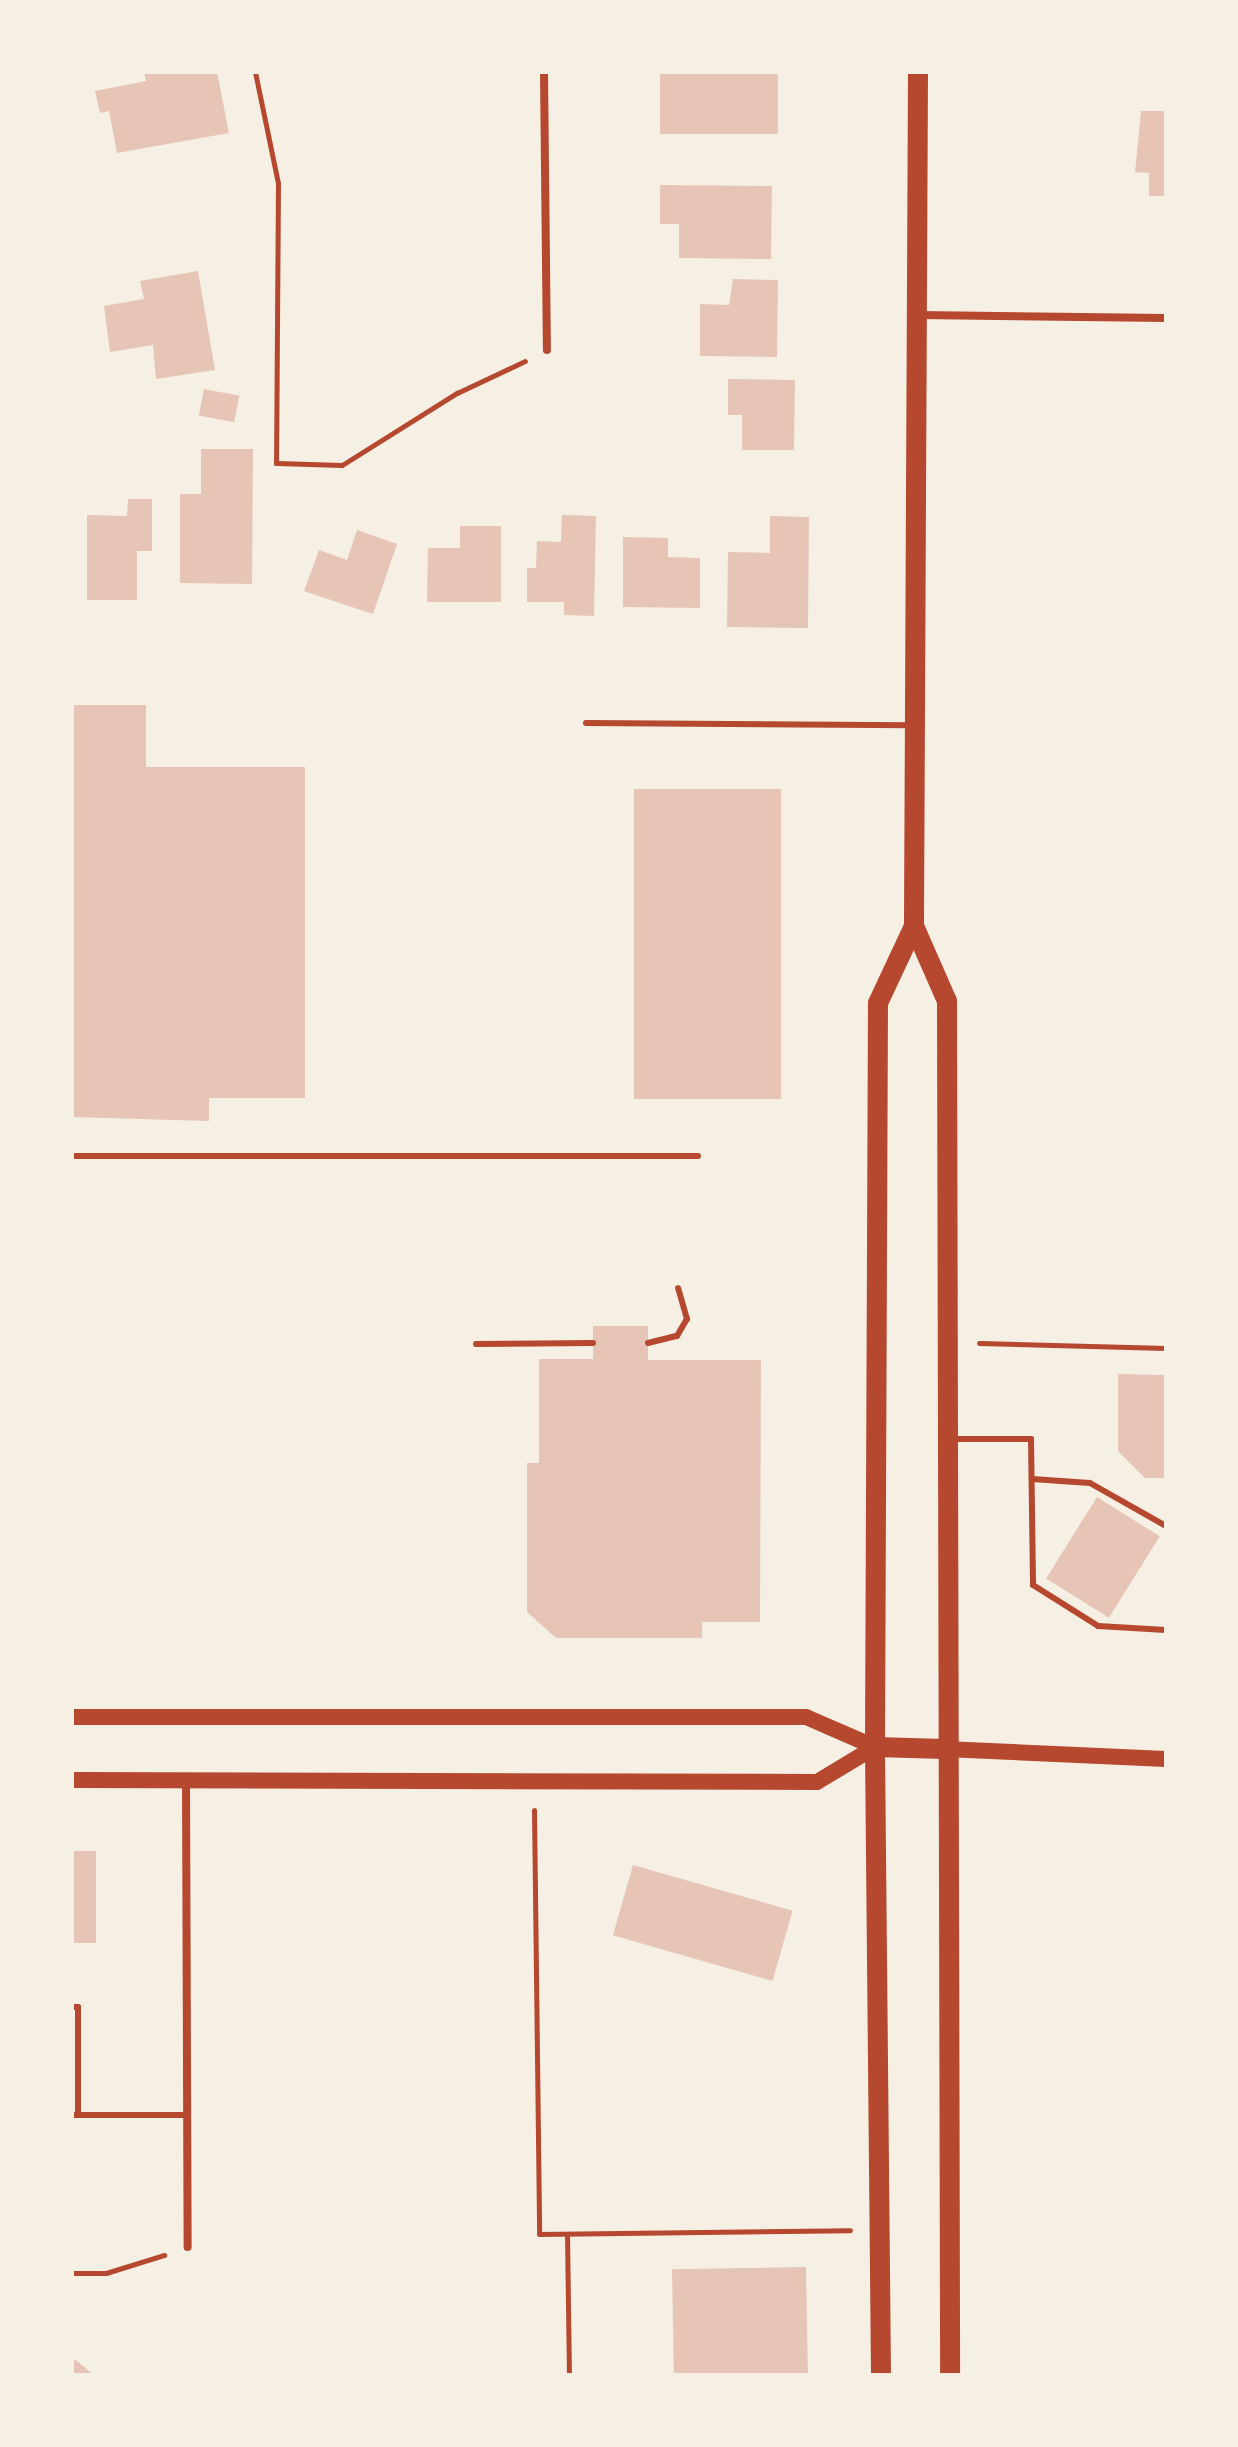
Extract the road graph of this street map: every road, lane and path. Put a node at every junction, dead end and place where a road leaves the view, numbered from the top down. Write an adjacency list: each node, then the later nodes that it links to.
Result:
1 (255, 72): 6 (path)
2 (544, 72): 6 (street)
3 (918, 72): 4 (main road)
4 (917, 315): 5 (street); 8 (main road)
5 (1166, 318)
6 (547, 350)
7 (586, 723): 8 (lane)
8 (915, 725): 9 (main road)
9 (914, 926): 13 (main road); 23 (main road)
10 (72, 1156): 11 (lane)
11 (698, 1156)
12 (678, 1288): 15 (lane)
13 (946, 1342): 17 (path); 18 (main road)
14 (593, 1343): 16 (lane)
15 (648, 1343)
16 (476, 1344)
17 (1166, 1348)
18 (946, 1439): 19 (lane); 24 (main road)
19 (1032, 1479): 20 (lane); 21 (lane)
20 (1166, 1526)
21 (1166, 1630)
22 (72, 1717): 23 (main road)
23 (875, 1747): 24 (main road); 28 (main road); 32 (main road)
24 (945, 1749): 25 (main road); 38 (main road)
25 (1166, 1759)
26 (72, 1780): 27 (main road)
27 (186, 1780): 28 (main road); 31 (street)
28 (534, 1781): 33 (path)
29 (72, 2007): 30 (lane)
30 (75, 2115): 31 (lane)
31 (188, 2115): 34 (street)
32 (879, 2230): 33 (path); 37 (main road)
33 (567, 2234): 36 (path)
34 (188, 2247): 35 (path)
35 (72, 2273)
36 (569, 2375)
37 (881, 2375)
38 (950, 2375)

